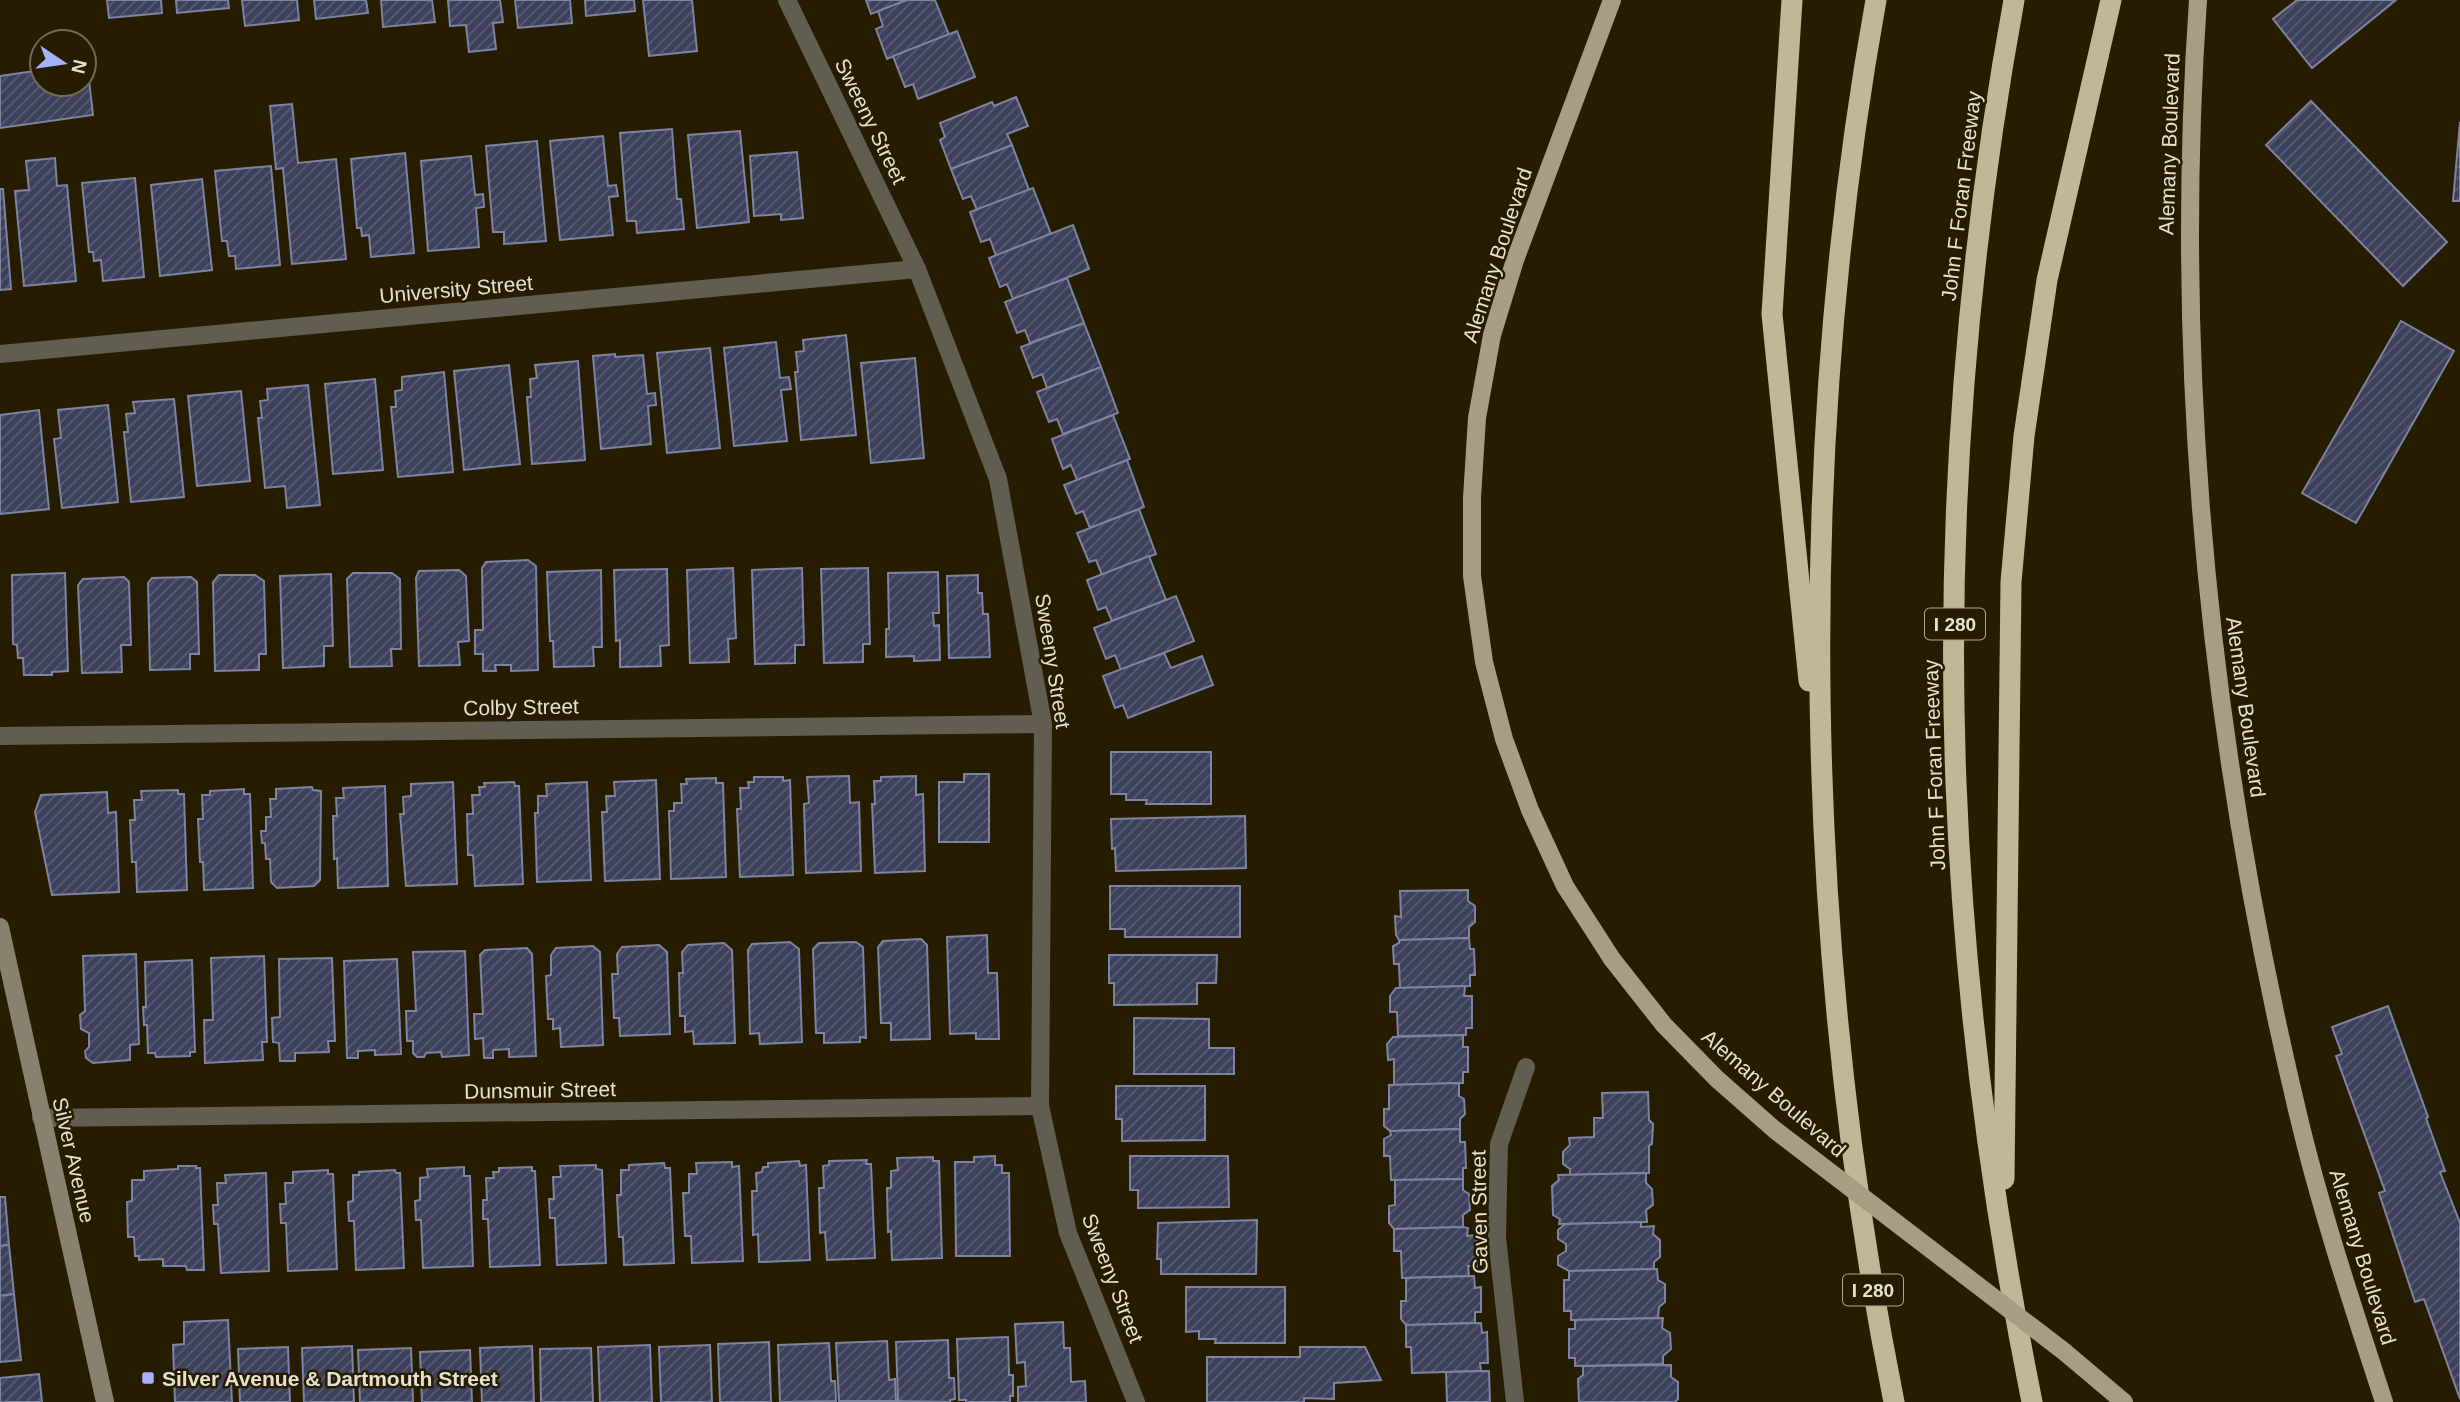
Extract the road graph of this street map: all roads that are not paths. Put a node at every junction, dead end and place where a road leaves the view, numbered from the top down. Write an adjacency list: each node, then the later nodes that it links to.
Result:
1 (787, 0): 8 (street, Sweeny Street)
2 (1612, 0): 23 (main road, Alemany Boulevard, bridge)
3 (1792, 0): 12 (highway)
4 (1876, 0): 12 (highway, I 280)
5 (2014, 0): 17 (highway, John F Foran Freeway / I 280)
6 (2111, 0): 17 (highway)
7 (2198, 0): 24 (main road, Alemany Boulevard)
8 (917, 269): 9 (street, University Street); 10 (street, Sweeny Street)
9 (0, 354)
10 (1043, 724): 11 (street, Colby Street); 15 (street, Sweeny Street)
11 (0, 736)
12 (1824, 831): 21 (highway, I 280)
13 (0, 930): 16 (main road, Silver Avenue)
14 (1526, 1067): 20 (street, Gaven Street)
15 (1040, 1106): 16 (street, Dunsmuir Street); 19 (street, Sweeny Street)
16 (41, 1118): 18 (main road, Silver Avenue)
17 (2003, 1248): 22 (highway, John F Foran Freeway / I 280)
18 (105, 1402)
19 (1136, 1402)
20 (1515, 1402)
21 (1894, 1402)
22 (2032, 1402)
23 (2124, 1402)
24 (2384, 1402)

